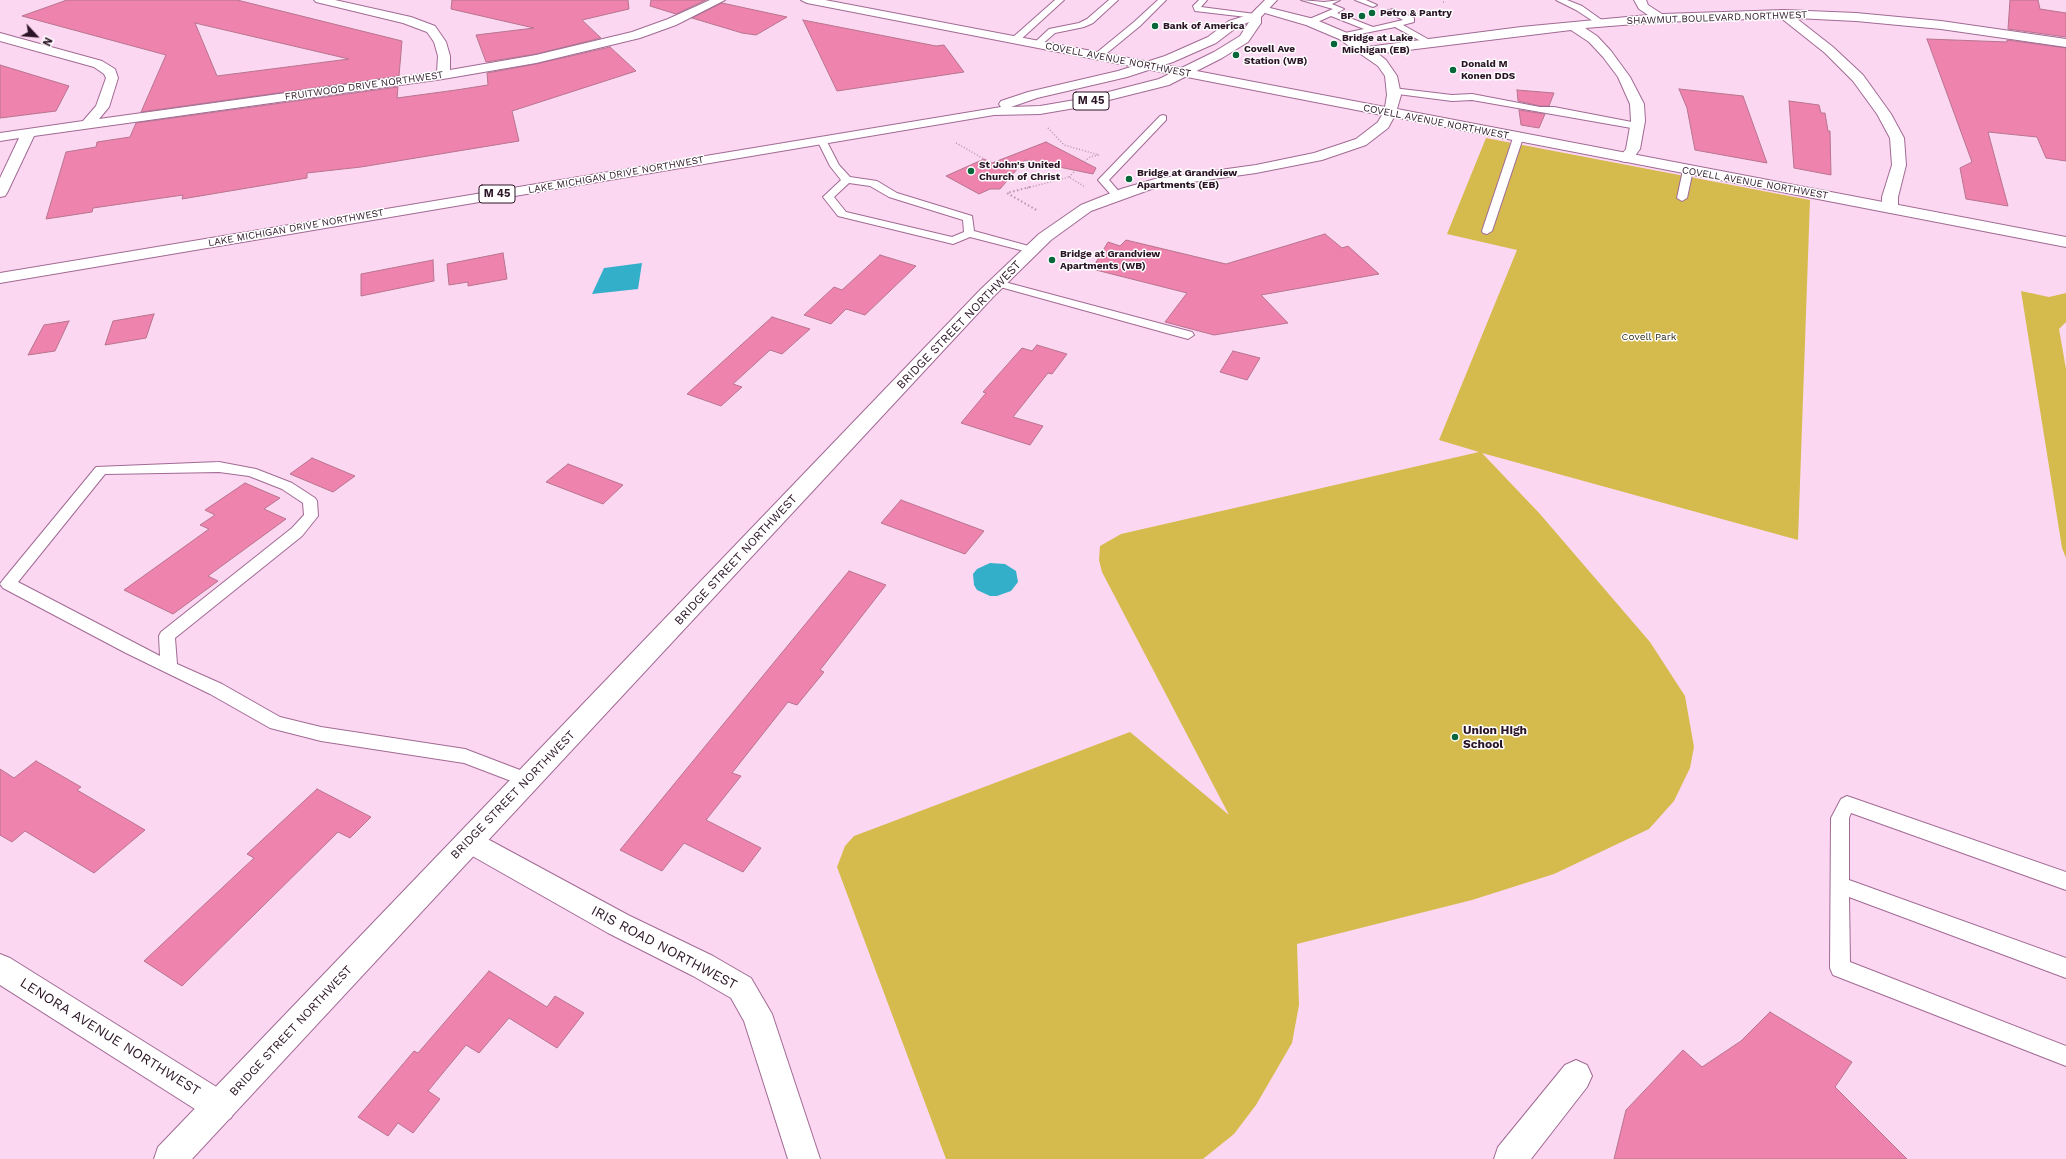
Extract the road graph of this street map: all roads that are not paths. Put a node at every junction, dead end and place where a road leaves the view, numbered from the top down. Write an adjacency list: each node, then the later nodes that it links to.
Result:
1 (320, 0): 38 (main road)
2 (719, 0): 38 (main road, FRUITWOOD DRIVE NORTHWEST)
3 (807, 0): 30 (main road, COVELL AVENUE NORTHWEST)
4 (1060, 0): 30 (lane)
5 (1114, 0): 33 (lane)
6 (1162, 0): 35 (lane)
7 (1203, 0): 18 (lane)
8 (1271, 0): 18 (main road, LAKE MICHIGAN DRIVE NORTHWEST / M 45)
9 (1305, 0): 15 (lane)
10 (1336, 0): 15 (lane)
11 (1359, 0): 14 (lane)
12 (1560, 0): 24 (lane)
13 (1640, 0): 22 (main road)
14 (1377, 2)
15 (1324, 4): 17 (lane)
16 (1394, 9): 26 (lane)
17 (1340, 10): 19 (lane); 20 (lane)
18 (1259, 13): 23 (main road); 36 (main road, LAKE MICHIGAN DRIVE NORTHWEST / M 45); 37 (main road, LAKE MICHIGAN DRIVE NORTHWEST / M 45)
19 (1330, 13): 23 (lane); 25 (lane)
20 (1351, 13)
21 (1784, 14): 22 (main road, SHAWMUT BOULEVARD NORTHWEST); 32 (main road, SHAWMUT BOULEVARD NORTHWEST); 55 (main road)
22 (1660, 18): 24 (main road, SHAWMUT BOULEVARD NORTHWEST)
23 (1310, 22): 28 (main road)
24 (1602, 23): 27 (main road, SHAWMUT BOULEVARD NORTHWEST)
25 (1369, 24): 26 (lane); 28 (lane)
26 (1396, 24): 31 (lane)
27 (1574, 26): 31 (main road, SHAWMUT BOULEVARD NORTHWEST); 44 (main road)
28 (1343, 36): 34 (main road)
29 (0, 37): 43 (main road)
30 (1015, 40): 33 (main road, COVELL AVENUE NORTHWEST)
31 (1431, 43): 34 (main road, SHAWMUT BOULEVARD NORTHWEST)
32 (2066, 43)
33 (1037, 44): 35 (main road, COVELL AVENUE NORTHWEST)
34 (1367, 51): 39 (main road)
35 (1098, 56): 36 (main road, COVELL AVENUE NORTHWEST)
36 (1149, 66): 37 (main road, COVELL AVENUE NORTHWEST); 40 (main road, LAKE MICHIGAN DRIVE NORTHWEST / M 45)
37 (1183, 73): 40 (main road, LAKE MICHIGAN DRIVE NORTHWEST / M 45); 41 (main road, COVELL AVENUE NORTHWEST)
38 (443, 75): 43 (main road, FRUITWOOD DRIVE NORTHWEST)
39 (1393, 91): 41 (main road); 44 (lane)
40 (994, 111): 48 (main road, LAKE MICHIGAN DRIVE NORTHWEST / M 45)
41 (1390, 113): 47 (main road, COVELL AVENUE NORTHWEST); 53 (main road, BRIDGE STREET NORTHWEST)
42 (1163, 118): 53 (lane)
43 (88, 124): 45 (main road, FRUITWOOD DRIVE NORTHWEST)
44 (1637, 126): 49 (main road)
45 (29, 133): 46 (main road, FRUITWOOD DRIVE NORTHWEST); 52 (main road)
46 (0, 137)
47 (1518, 138): 49 (main road, COVELL AVENUE NORTHWEST); 56 (lane)
48 (822, 140): 51 (lane); 60 (main road, LAKE MICHIGAN DRIVE NORTHWEST / M 45)
49 (1626, 158): 50 (main road, COVELL AVENUE NORTHWEST)
50 (1688, 170): 54 (lane); 55 (main road, COVELL AVENUE NORTHWEST)
51 (847, 180): 57 (lane); 57 (lane)
52 (0, 193)
53 (1117, 195): 59 (main road, BRIDGE STREET NORTHWEST)
54 (1682, 198)
55 (1890, 208): 58 (main road, COVELL AVENUE NORTHWEST)
56 (1486, 231)
57 (969, 233): 59 (lane)
58 (2066, 242)
59 (1032, 250): 61 (main road, BRIDGE STREET NORTHWEST)
60 (0, 278)
61 (997, 283): 62 (lane); 64 (main road, BRIDGE STREET NORTHWEST)
62 (1188, 335)
63 (169, 667): 63 (lane); 64 (lane)
64 (527, 780): 65 (main road, BRIDGE STREET NORTHWEST)
65 (469, 842): 72 (main road, BRIDGE STREET NORTHWEST); 74 (main road, IRIS ROAD NORTHWEST)
66 (2066, 881): 67 (lane)
67 (1840, 885): 69 (lane); 70 (lane)
68 (0, 968): 72 (main road, LENORA AVENUE NORTHWEST)
69 (2066, 968)
70 (2066, 1056)
71 (1576, 1076): 75 (main road)
72 (220, 1107): 73 (main road, BRIDGE STREET NORTHWEST)
73 (170, 1159)
74 (804, 1159)
75 (1510, 1159)

